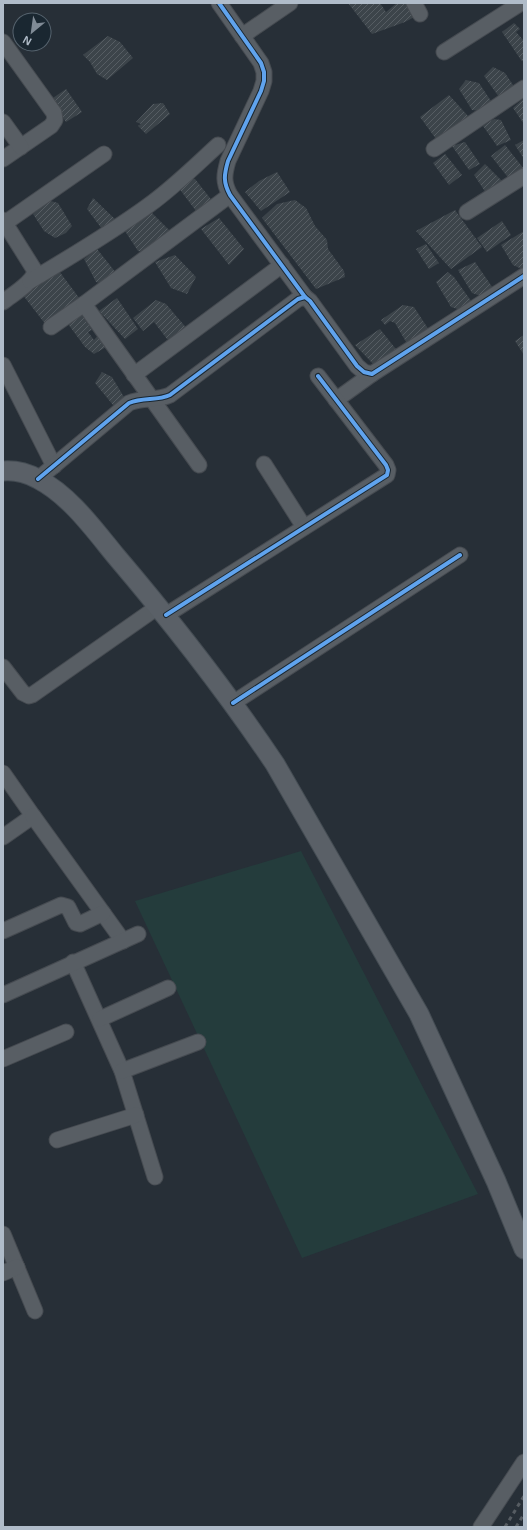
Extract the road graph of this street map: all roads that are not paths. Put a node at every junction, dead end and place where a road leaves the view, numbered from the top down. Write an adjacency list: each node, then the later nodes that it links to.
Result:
1 (219, 3): 4 (street)
2 (290, 3): 4 (street)
3 (522, 6): 6 (street)
4 (242, 36): 15 (street)
5 (3, 42): 10 (street)
6 (444, 52)
7 (524, 88): 11 (street)
8 (3, 122): 10 (street)
9 (218, 144): 20 (street)
10 (20, 147): 13 (street)
11 (434, 149)
12 (104, 154): 17 (street)
13 (3, 159)
14 (524, 176): 16 (street)
15 (230, 195): 18 (street); 23 (street)
16 (467, 212)
17 (4, 222): 20 (street)
18 (282, 265): 21 (street); 26 (street)
19 (524, 276): 27 (street)
20 (30, 281): 22 (street)
21 (306, 297): 27 (street); 29 (street)
22 (3, 302)
23 (84, 304): 24 (street); 26 (street)
24 (51, 327)
25 (3, 364): 35 (street)
26 (134, 374): 29 (street)
27 (372, 374): 30 (street)
28 (318, 376): 30 (street)
29 (150, 398): 33 (street); 35 (street)
30 (336, 400): 36 (street)
31 (3, 459): 35 (main road)
32 (264, 464): 36 (street)
33 (198, 465)
34 (3, 471): 35 (main road)
35 (47, 472): 38 (main road)
36 (304, 527): 38 (street)
37 (460, 555): 40 (street)
38 (167, 610): 39 (street); 40 (main road)
39 (3, 667)
40 (238, 699): 59 (main road)
41 (3, 772): 42 (street)
42 (33, 816): 43 (street); 44 (street)
43 (3, 837)
44 (103, 913): 45 (street); 47 (street)
45 (3, 931)
46 (138, 934): 47 (street)
47 (123, 941): 48 (street)
48 (73, 962): 50 (street); 51 (street)
49 (168, 988): 51 (street)
50 (3, 995)
51 (100, 1019): 55 (street)
52 (66, 1032): 54 (street)
53 (198, 1042): 55 (street)
54 (3, 1059)
55 (122, 1070): 56 (street)
56 (136, 1116): 57 (street); 58 (street)
57 (57, 1140)
58 (155, 1177)
59 (511, 1203): 60 (main road); 62 (main road)
60 (524, 1218)
61 (3, 1234): 63 (street)
62 (524, 1249)
63 (17, 1267): 64 (street); 65 (street)
64 (3, 1273)
65 (35, 1311)
66 (524, 1462): 67 (street)
67 (481, 1527)

